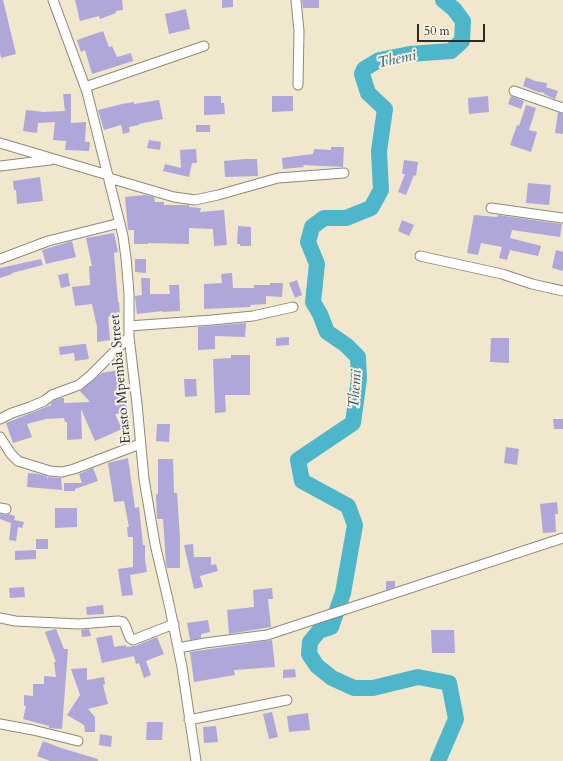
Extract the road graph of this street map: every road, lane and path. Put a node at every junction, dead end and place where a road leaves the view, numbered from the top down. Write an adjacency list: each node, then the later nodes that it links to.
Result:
1 (53, 0): 5 (street, Erasto Mpemba Street)
2 (296, 0): 4 (street)
3 (204, 46): 5 (street)
4 (298, 85)
5 (85, 88): 12 (street, Erasto Mpemba Street)
6 (514, 91): 7 (street)
7 (563, 108)
8 (0, 143): 9 (street)
9 (60, 160): 10 (street); 12 (street)
10 (0, 166)
11 (344, 173): 12 (street)
12 (108, 177): 15 (street, Erasto Mpemba Street)
13 (491, 208): 14 (street)
14 (563, 218)
15 (120, 223): 17 (street); 20 (street, Erasto Mpemba Street)
16 (420, 256): 18 (street)
17 (0, 259)
18 (563, 291)
19 (293, 307): 20 (street)
20 (129, 326): 21 (street, Erasto Mpemba Street)
21 (129, 337): 22 (street); 24 (street, Erasto Mpemba Street)
22 (0, 419)
23 (0, 437): 24 (street)
24 (140, 444): 27 (street, Erasto Mpemba Street)
25 (563, 538): 28 (street)
26 (0, 618): 27 (street)
27 (174, 624): 28 (street, Erasto Mpemba Street)
28 (178, 648): 30 (street, Erasto Mpemba Street)
29 (287, 700): 30 (street)
30 (189, 720): 33 (street, Erasto Mpemba Street)
31 (0, 724): 32 (street)
32 (78, 741)
33 (196, 761)

